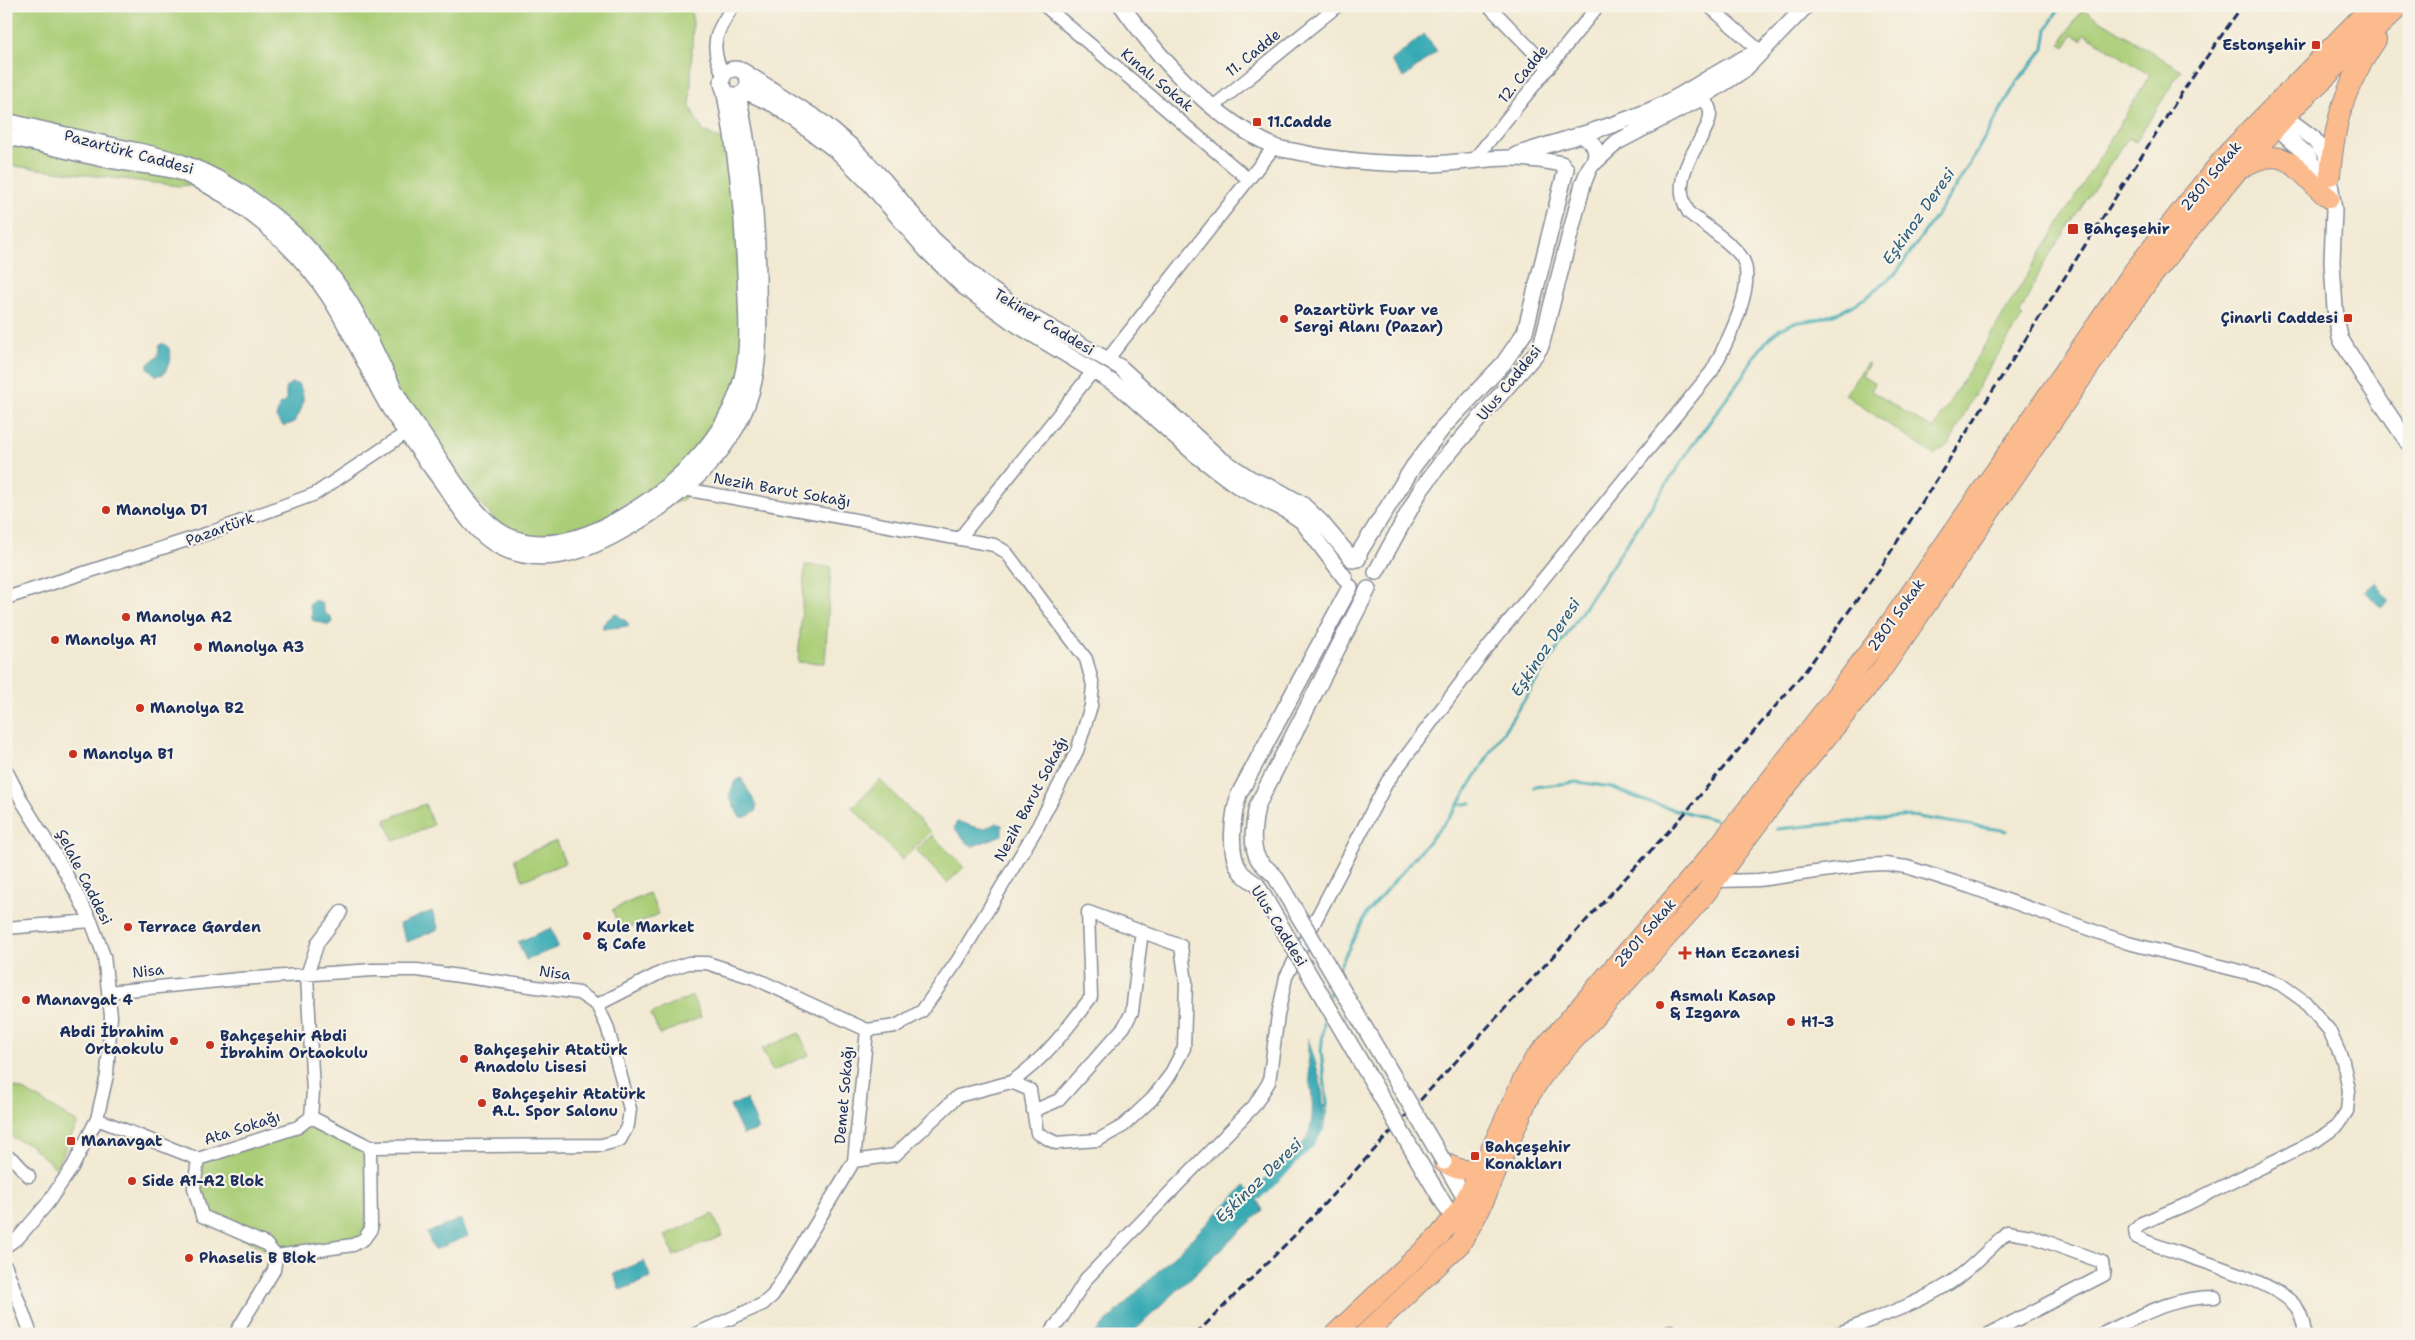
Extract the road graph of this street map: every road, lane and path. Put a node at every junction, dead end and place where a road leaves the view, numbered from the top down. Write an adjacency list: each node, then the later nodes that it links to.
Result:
1 (733, 6): 14 (street)
2 (1045, 6): 31 (street, Kınalı Sokak)
3 (1122, 6): 18 (street)
4 (1337, 6): 18 (street, 11. Cadde)
5 (1489, 6): 12 (street)
6 (1598, 6): 12 (street, 12. Cadde)
7 (1709, 6): 11 (street)
8 (1806, 6): 11 (street)
9 (2372, 6): 19 (main road, 2801 Sokak)
10 (2391, 8): 19 (main road, 2801 Sokak); 30 (main road)
11 (1760, 51): 16 (street)
12 (1549, 68): 26 (street, 12. Cadde)
13 (743, 71): 14 (street); 15 (street); 33 (street, Tekiner Caddesi)
14 (724, 82): 15 (street, Tekiner Caddesi); 37 (street)
15 (742, 93): 17 (street, Tekiner Caddesi); 21 (street)
16 (1698, 93): 23 (street); 28 (street); 75 (street)
17 (772, 103): 21 (street); 34 (street, Tekiner Caddesi)
18 (1213, 107): 24 (street)
19 (2275, 119): 29 (main road, 2801 Sokak); 30 (street); 32 (street); 46 (main road, 2801 Sokak)
20 (6, 122): 35 (street, Pazartürk Caddesi)
21 (744, 126): 38 (street)
22 (6, 136): 35 (street, Pazartürk Caddesi)
23 (1573, 137): 25 (street); 27 (street); 28 (street)
24 (1274, 147): 26 (street); 31 (street)
25 (1507, 158): 26 (street); 27 (street)
26 (1473, 161)
27 (1564, 166): 28 (street); 40 (street, Ulus Caddesi)
28 (1591, 166): 41 (street, Ulus Caddesi)
29 (2237, 171): 32 (main road); 47 (main road, 2801 Sokak)
30 (2330, 175): 32 (street)
31 (1248, 179): 33 (street)
32 (2331, 204): 36 (street)
33 (1108, 360): 40 (street, Tekiner Caddesi)
34 (1094, 370): 39 (street); 42 (street, Tekiner Caddesi)
35 (414, 434): 37 (street); 38 (street); 44 (street, Pazartürk)
36 (2409, 444)
37 (668, 483): 38 (street)
38 (684, 489): 39 (street, Nezih Barut Sokağı)
39 (959, 539): 55 (street, Nezih Barut Sokağı)
40 (1356, 560): 41 (street); 42 (street, Ulus Caddesi)
41 (1376, 572): 43 (street, Ulus Caddesi)
42 (1347, 582): 43 (street); 67 (street, Ulus Caddesi, bridge)
43 (1368, 589): 64 (street, Ulus Caddesi, bridge)
44 (6, 598)
45 (6, 770): 49 (street, Şelale Caddesi)
46 (1732, 828): 47 (main road); 65 (main road, 2801 Sokak)
47 (1716, 881): 67 (main road, 2801 Sokak); 82 (street)
48 (341, 912): 52 (street)
49 (91, 921): 50 (street); 53 (street, Şelale Caddesi)
50 (6, 928)
51 (1142, 930): 56 (street, Demet Sokağı); 57 (street); 57 (street, Demet Sokağı)
52 (307, 975): 53 (street, Nisa); 54 (street, Nisa); 58 (street)
53 (108, 992): 59 (street, Şelale Caddesi)
54 (597, 1004): 55 (street); 60 (street)
55 (867, 1030): 63 (street, Demet Sokağı)
56 (1011, 1082): 57 (street, Demet Sokağı); 63 (street, Demet Sokağı)
57 (1033, 1111)
58 (311, 1117): 60 (street); 62 (street, Ata Sokağı)
59 (97, 1119): 62 (street, Ata Sokağı); 68 (street, Şelale Caddesi)
60 (370, 1147): 69 (street)
61 (6, 1156): 66 (street)
62 (198, 1159): 69 (street)
63 (854, 1161): 74 (street)
64 (1444, 1162): 65 (main road); 67 (street, Ulus Caddesi)
65 (1484, 1165): 67 (main road, 2801 Sokak)
66 (29, 1176)
67 (1466, 1212): 76 (main road, 2801 Sokak); 77 (main road); 78 (main road)
68 (6, 1246)
69 (276, 1256): 73 (street)
70 (6, 1267): 72 (street)
71 (2215, 1297): 81 (street)
72 (31, 1334)
73 (235, 1334)
74 (696, 1334)
75 (1049, 1334)
76 (1335, 1334)
77 (1359, 1334)
78 (1366, 1334)
79 (1837, 1334): 80 (street)
80 (1989, 1334)
81 (2102, 1334)
82 (2305, 1334)

